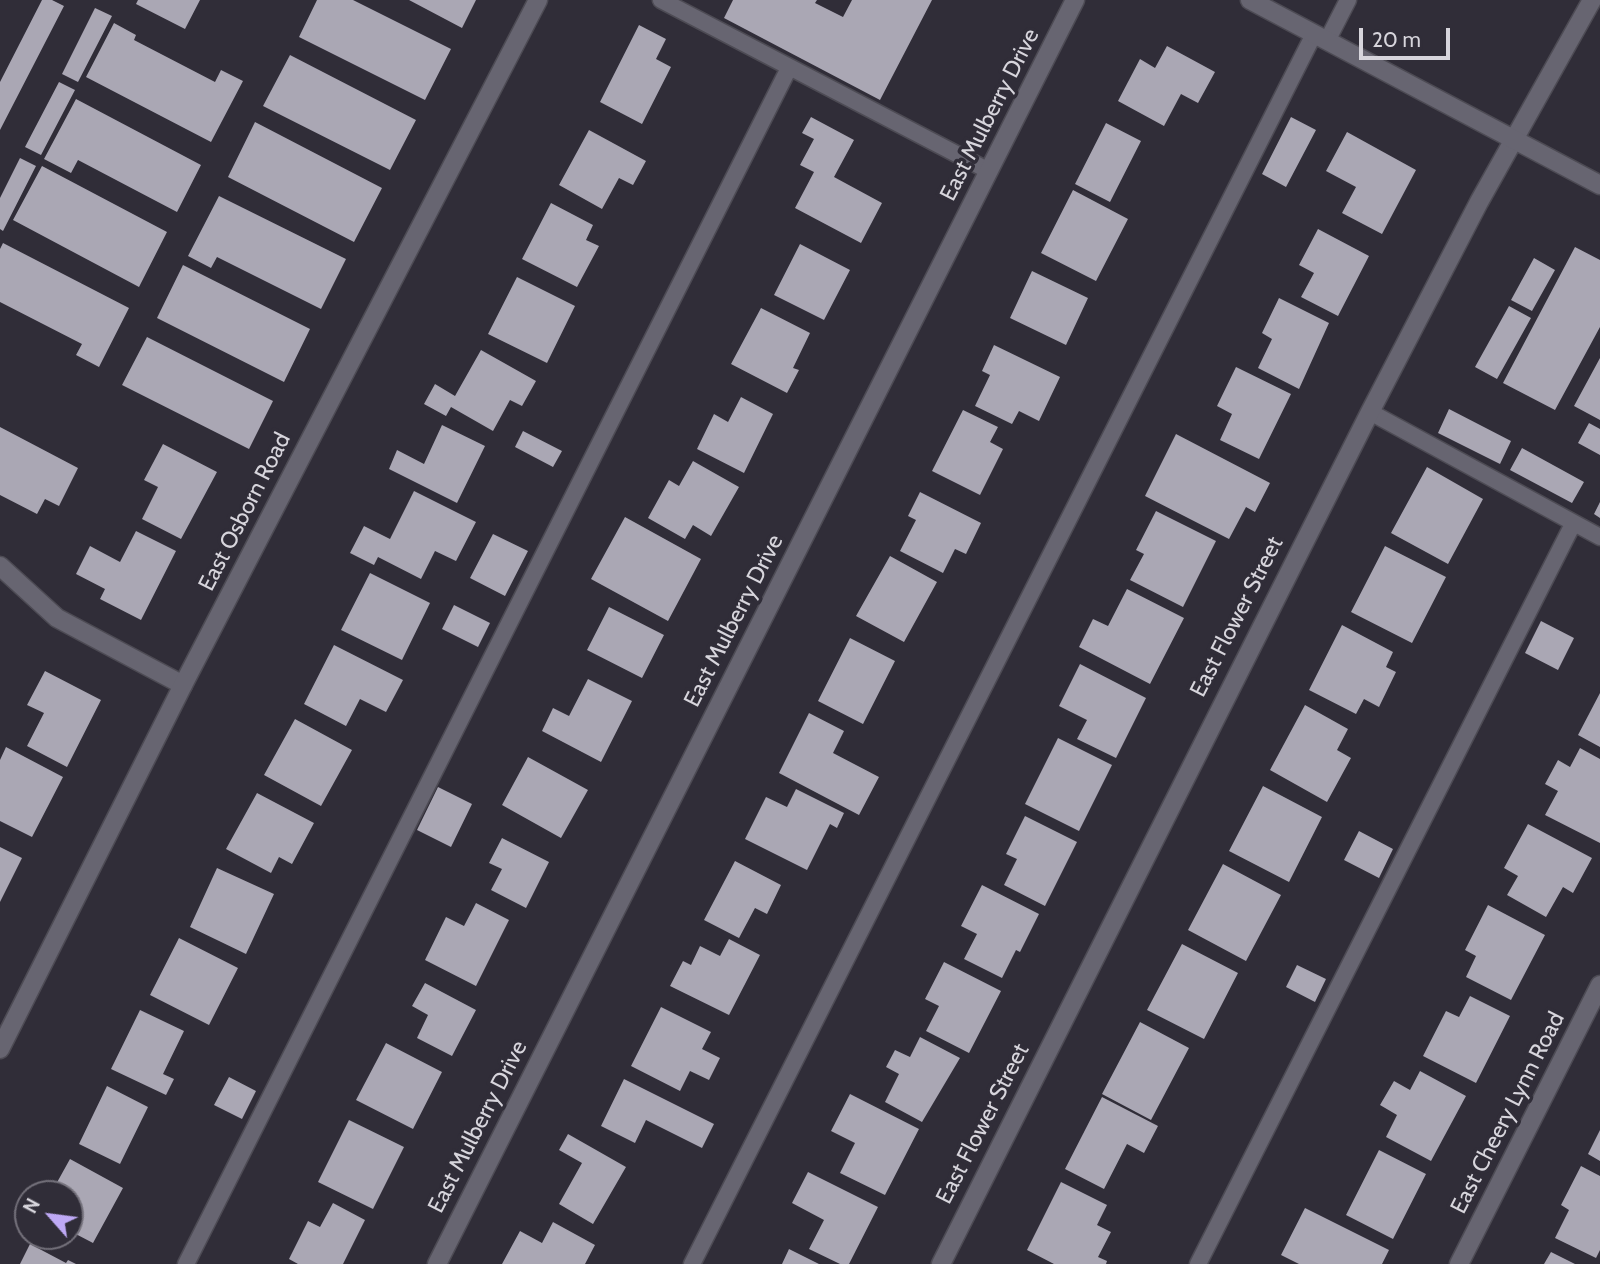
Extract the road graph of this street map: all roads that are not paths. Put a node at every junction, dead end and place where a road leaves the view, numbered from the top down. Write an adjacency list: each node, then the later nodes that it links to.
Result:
1 (538, 0): 16 (street, East Osborn Road)
2 (661, 0): 8 (lane)
3 (1075, 0): 10 (street, East Mulberry Drive)
4 (1250, 0): 7 (street)
5 (1348, 0): 7 (lane)
6 (1592, 0): 9 (street, East Flower Street)
7 (1320, 37): 9 (street); 21 (lane)
8 (789, 68): 10 (lane); 19 (lane)
9 (1514, 140): 11 (street); 12 (street, East Flower Street)
10 (989, 171): 20 (street, East Mulberry Drive)
11 (1600, 185)
12 (1370, 412): 13 (lane); 22 (street, East Flower Street)
13 (1573, 524): 14 (lane); 23 (lane)
14 (1600, 537)
15 (0, 566): 16 (street)
16 (183, 685): 18 (street, East Osborn Road)
17 (1600, 985): 24 (street, East Cheery Lynn Road)
18 (0, 1049)
19 (186, 1264)
20 (437, 1264)
21 (692, 1264)
22 (941, 1264)
23 (1198, 1264)
24 (1459, 1264)

